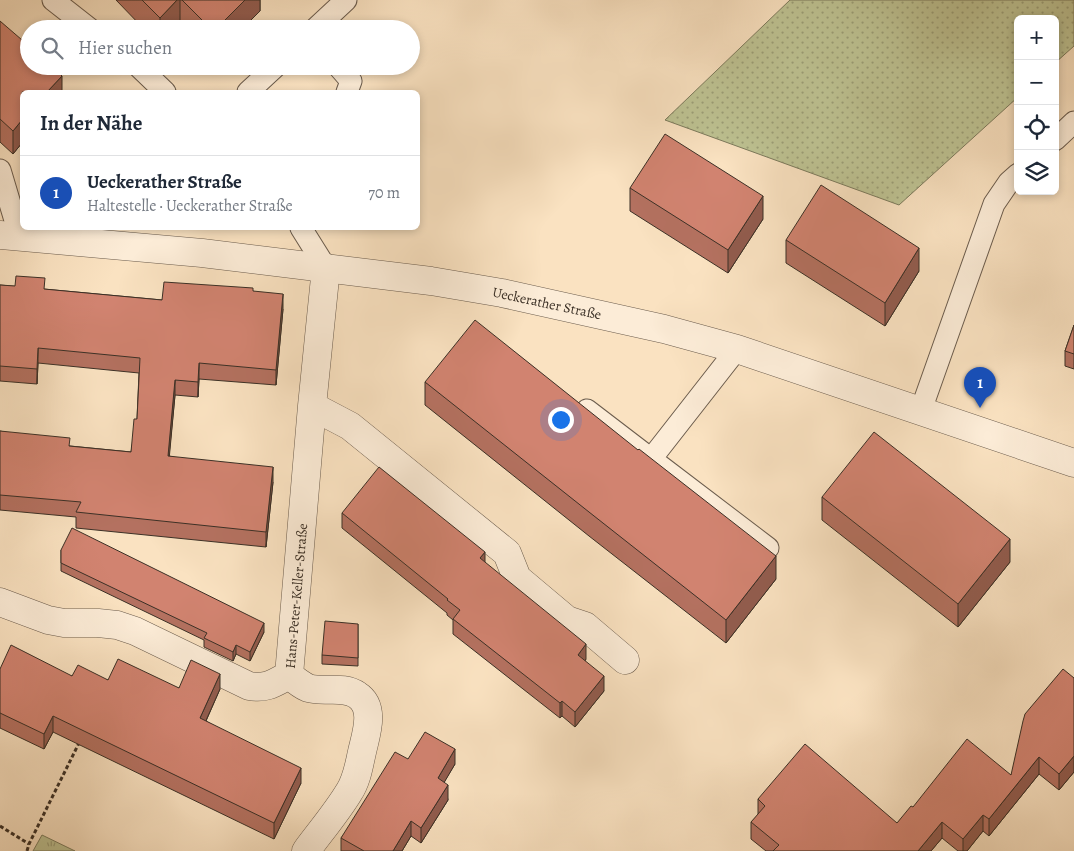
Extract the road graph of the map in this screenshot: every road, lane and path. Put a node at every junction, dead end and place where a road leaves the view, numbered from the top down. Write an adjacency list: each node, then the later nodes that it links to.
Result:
1 (53, 0): 3 (lane)
2 (346, 0): 4 (lane)
3 (79, 20)
4 (325, 20)
5 (147, 75): 8 (lane)
6 (266, 75): 9 (lane)
7 (346, 75): 10 (lane)
8 (163, 90)
9 (250, 90)
10 (348, 90)
11 (1074, 122): 12 (lane)
12 (1059, 136)
13 (0, 170): 16 (lane)
14 (1014, 178): 21 (lane)
15 (302, 230): 17 (lane)
16 (10, 236): 17 (street, Ueckerather Straße)
17 (326, 268): 18 (street, Ueckerather Straße); 20 (street, Hans-Peter-Keller-Straße)
18 (737, 349): 21 (street, Ueckerather Straße); 22 (lane)
19 (572, 399): 22 (lane)
20 (312, 406): 26 (street); 27 (street, Hans-Peter-Keller-Straße)
21 (921, 410): 23 (street, Ueckerather Straße)
22 (651, 459): 24 (lane)
23 (1074, 463)
24 (768, 548)
25 (0, 602): 27 (street)
26 (625, 660)
27 (289, 675): 32 (street, Hans-Peter-Keller-Straße)
28 (82, 738): 30 (path)
29 (0, 826): 30 (path)
30 (29, 844): 31 (path)
31 (27, 851)
32 (306, 851)

